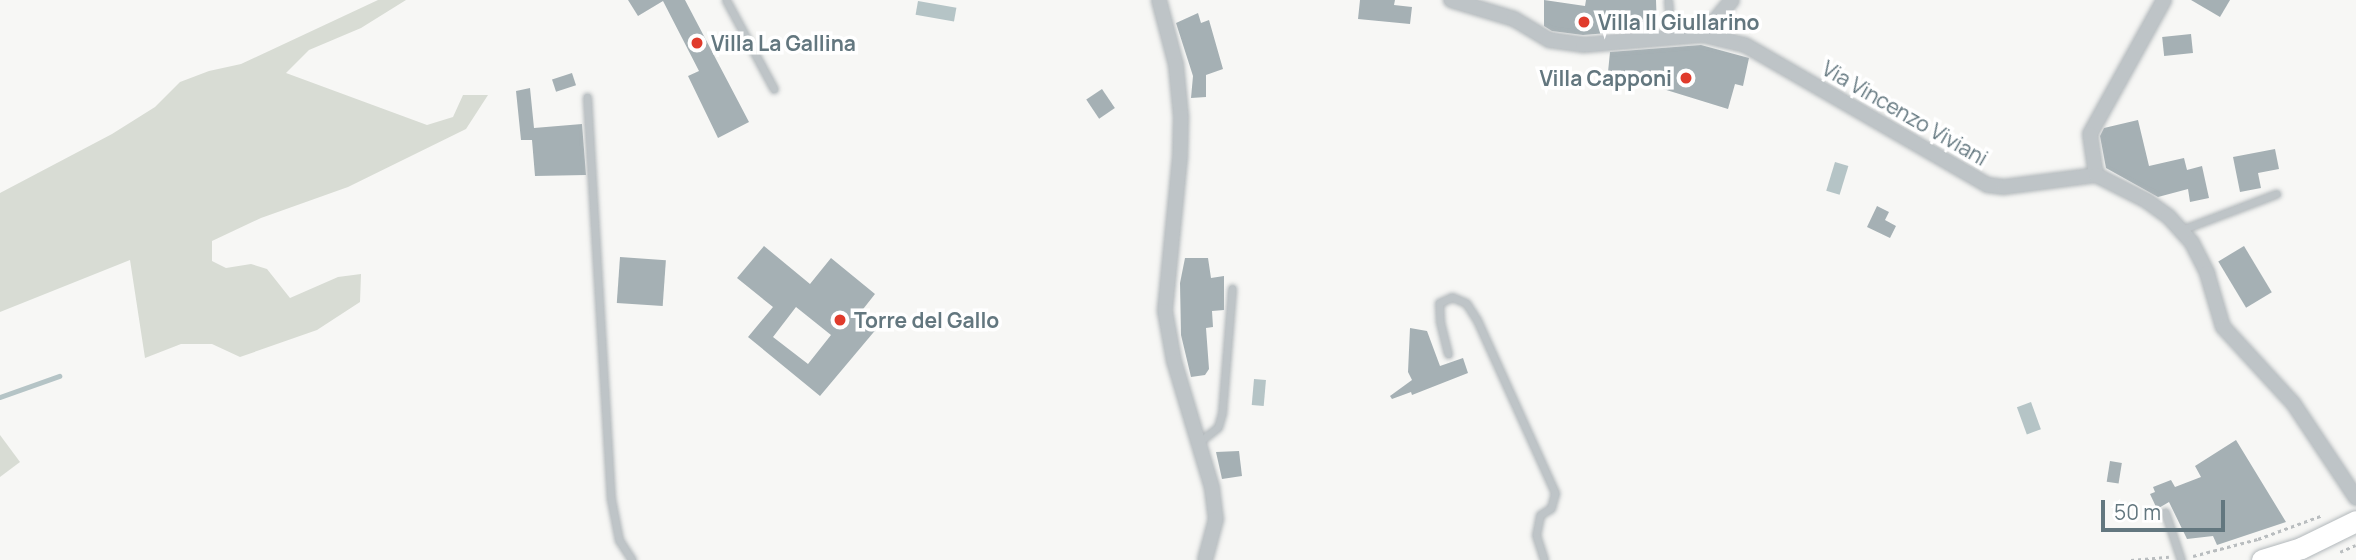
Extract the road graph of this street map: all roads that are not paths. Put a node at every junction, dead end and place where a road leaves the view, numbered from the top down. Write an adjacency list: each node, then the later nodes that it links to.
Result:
1 (726, 0): 9 (lane)
2 (1159, 0): 16 (street)
3 (1451, 0): 8 (street, Via Vincenzo Viviani)
4 (1668, 0): 8 (lane)
5 (1732, 0): 7 (street)
6 (2164, 0): 11 (street)
7 (1703, 35): 8 (street, Via Vincenzo Viviani); 11 (street, Via Vincenzo Viviani)
8 (1671, 38)
9 (774, 89)
10 (587, 97): 21 (lane)
11 (2096, 175): 13 (street)
12 (2276, 194): 13 (lane)
13 (2181, 230): 17 (street)
14 (1232, 288): 16 (lane)
15 (1448, 354): 23 (lane)
16 (1199, 442): 22 (street)
17 (2356, 498)
18 (2165, 512): 20 (lane)
19 (2356, 521): 24 (main road)
20 (2181, 558)
21 (632, 560)
22 (1205, 560)
23 (1544, 560)
24 (2262, 560)

